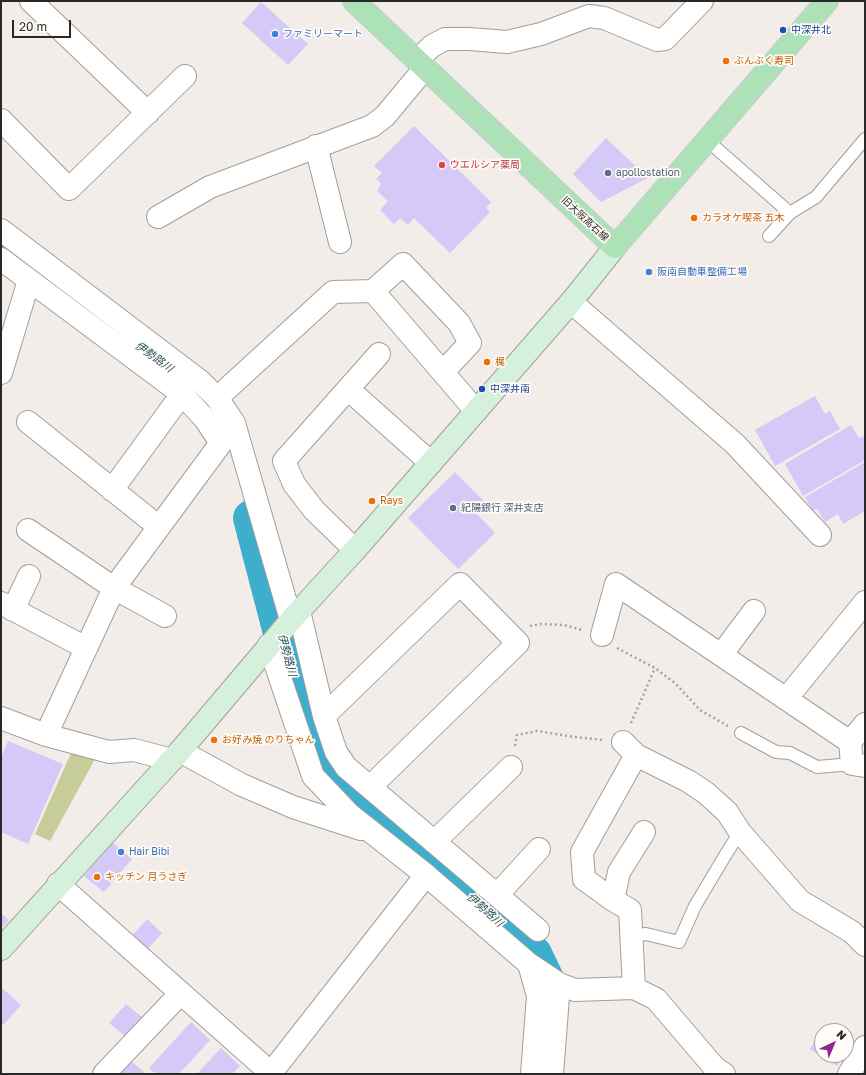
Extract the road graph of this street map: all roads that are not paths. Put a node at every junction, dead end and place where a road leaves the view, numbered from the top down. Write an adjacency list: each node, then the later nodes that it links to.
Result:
1 (31, 1): 7 (street)
2 (354, 1): 5 (main road, 旧大阪高石線)
3 (702, 1): 5 (street)
4 (827, 1): 10 (main road, 旧大阪高石線)
5 (421, 64): 11 (street); 17 (main road, 旧大阪高石線)
6 (185, 76): 7 (street)
7 (148, 113): 8 (street)
8 (1, 120)
9 (865, 139): 12 (lane)
10 (708, 141): 12 (lane); 17 (main road, 旧大阪高石線)
11 (316, 146): 13 (street); 16 (street)
12 (790, 213): 15 (lane)
13 (158, 217)
14 (1, 230): 27 (street)
15 (769, 236)
16 (340, 242)
17 (615, 247): 21 (street)
18 (1, 259): 19 (street)
19 (29, 280): 23 (street); 26 (street)
20 (373, 291): 24 (street); 24 (street); 27 (street)
21 (572, 302): 28 (street); 34 (street)
22 (380, 354): 25 (street)
23 (2, 370)
24 (443, 372): 28 (street)
25 (348, 389): 30 (street); 35 (street)
26 (182, 394): 31 (street); 32 (street)
27 (217, 398): 42 (street)
28 (476, 411): 30 (street)
29 (28, 422): 31 (street)
30 (431, 463): 35 (street)
31 (112, 490): 32 (street)
32 (159, 527): 37 (street)
33 (28, 530): 37 (street)
34 (820, 535)
35 (355, 550): 42 (street)
36 (29, 576): 39 (street)
37 (114, 588): 41 (street); 45 (street)
38 (865, 602): 47 (street)
39 (7, 606): 45 (street)
40 (754, 611): 46 (street)
41 (164, 616)
42 (293, 618): 44 (street); 48 (street)
43 (602, 635): 46 (street)
44 (272, 642): 54 (street); 58 (street)
45 (86, 648): 52 (street)
46 (721, 655): 47 (street)
47 (786, 699): 53 (street)
48 (324, 716): 57 (street); 57 (street)
49 (1, 718): 52 (street)
50 (865, 724): 53 (street)
51 (741, 733): 55 (lane)
52 (46, 735): 54 (street)
53 (850, 742): 55 (street)
54 (176, 755): 58 (street); 65 (street)
55 (859, 765)
56 (511, 767): 61 (street)
57 (370, 787): 61 (street)
58 (372, 832): 64 (street)
59 (644, 832): 67 (street)
60 (740, 832): 67 (street); 69 (lane); 70 (street)
61 (434, 842): 63 (street)
62 (539, 850): 66 (street)
63 (459, 863): 64 (street); 66 (street)
64 (432, 880): 72 (street); 79 (street)
65 (58, 884): 71 (street); 75 (street)
66 (497, 895): 68 (street)
67 (613, 900): 69 (street)
68 (538, 930)
69 (632, 936): 74 (street)
70 (865, 945)
71 (1, 949)
72 (530, 964): 73 (street); 80 (street)
73 (558, 984): 74 (street); 81 (street)
74 (634, 988): 77 (street)
75 (181, 993): 78 (street); 79 (street)
76 (865, 1047): 82 (street)
77 (715, 1072)
78 (104, 1074)
79 (271, 1074)
80 (532, 1074)
81 (552, 1074)
82 (849, 1074)

